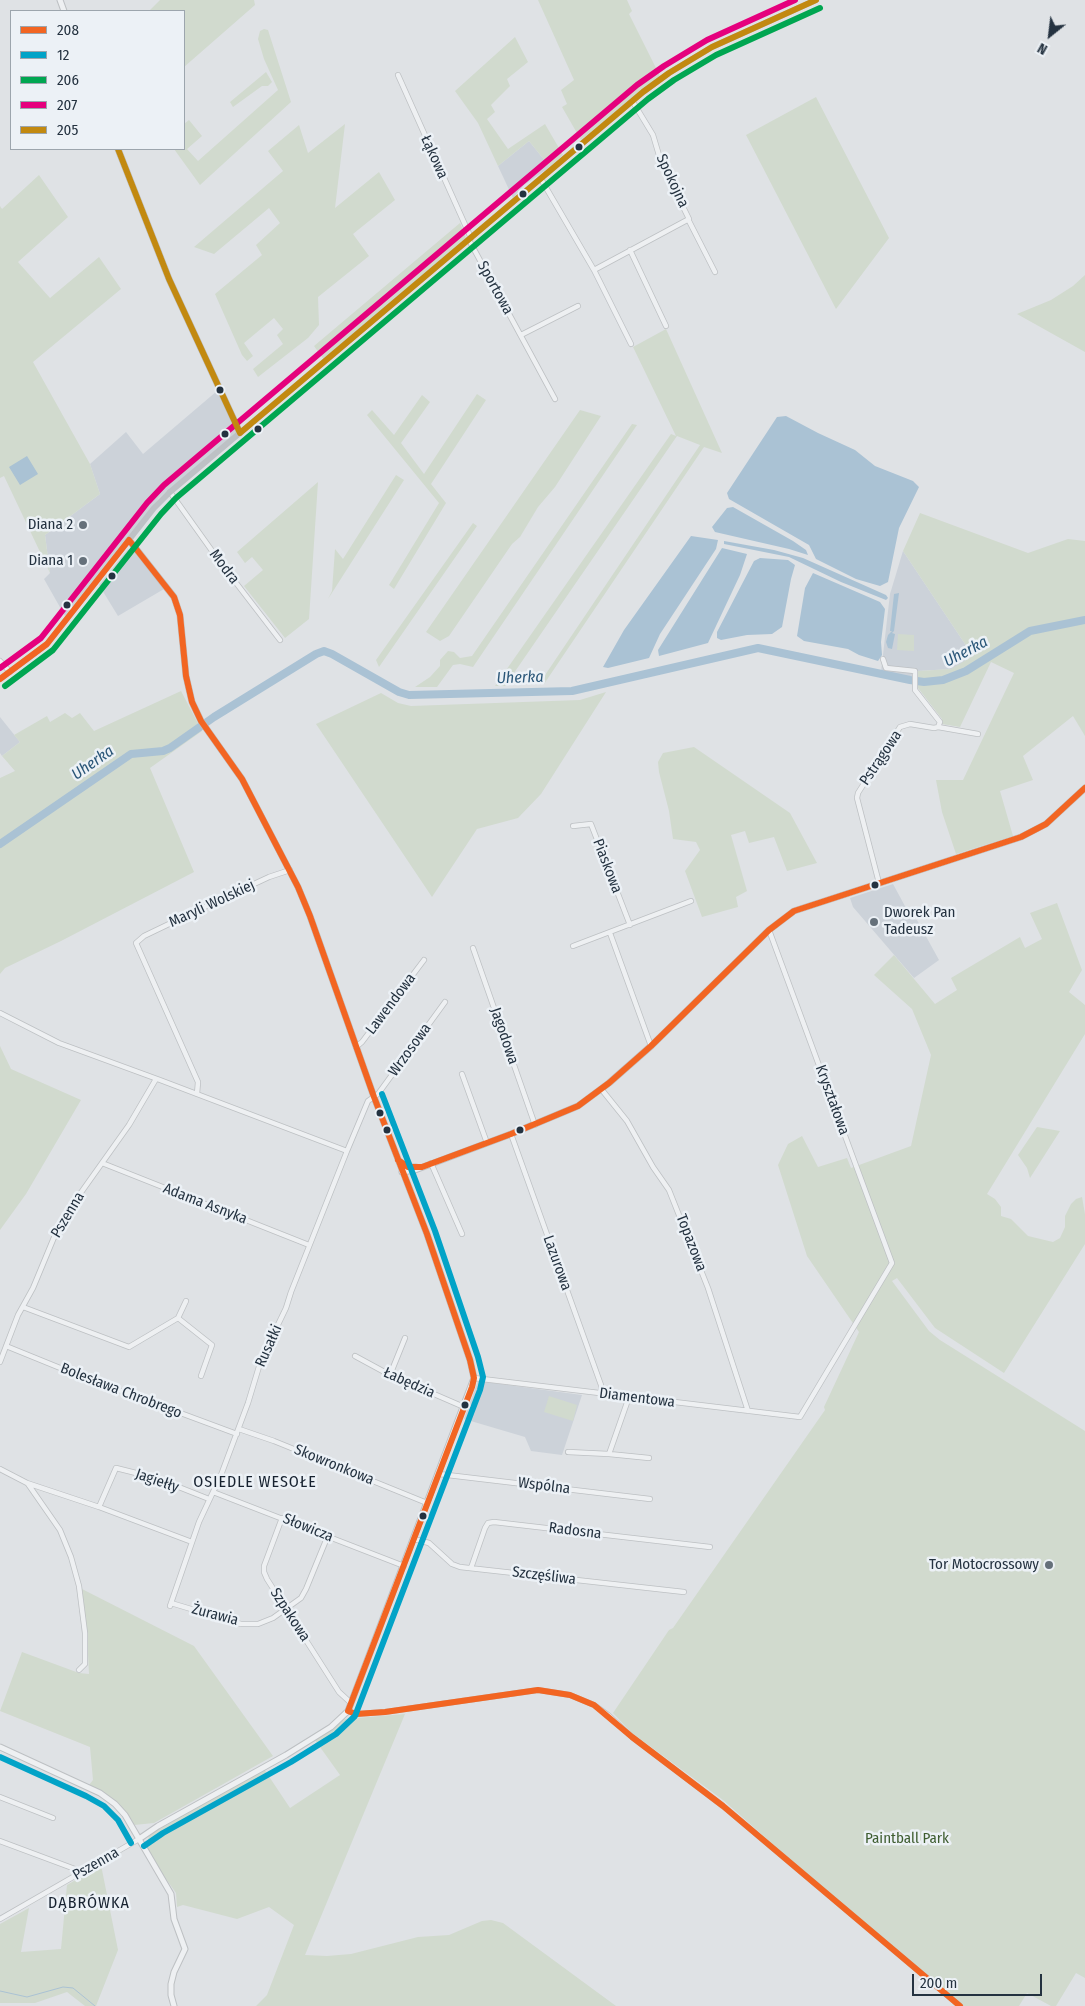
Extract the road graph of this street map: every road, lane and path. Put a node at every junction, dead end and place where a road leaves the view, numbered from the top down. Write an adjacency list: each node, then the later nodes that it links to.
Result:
1 (816, 0): 3 (main road)
2 (398, 75): 7 (street, Łąkowa)
3 (633, 102): 5 (main road); 6 (street, Spokojna)
4 (118, 150): 16 (street)
5 (541, 179): 7 (main road); 9 (street)
6 (688, 219): 8 (street, Spokojna); 10 (street)
7 (470, 239): 13 (street, Sportowa); 16 (main road)
8 (630, 250): 9 (street, Spokojna); 12 (street)
9 (594, 270): 14 (street)
10 (715, 272)
11 (578, 306): 13 (street)
12 (666, 326)
13 (521, 336): 15 (street, Sportowa)
14 (631, 344)
15 (555, 399)
16 (240, 433): 17 (main road)
17 (170, 492): 18 (main road); 19 (street, Modra)
18 (129, 540): 22 (main road); 28 (street)
19 (280, 640)
20 (883, 659): 24 (street)
21 (0, 661): 22 (street)
22 (10, 672): 23 (main road)
23 (0, 679)
24 (938, 727): 25 (street, Pstrągowa); 29 (street, Pstrągowa)
25 (978, 734)
26 (1085, 788): 29 (street)
27 (574, 826): 31 (street, Piaskowa)
28 (290, 870): 40 (street); 44 (street, Maryli Wolskiej)
29 (879, 883): 32 (street)
30 (691, 901): 31 (street)
31 (630, 925): 33 (street)
32 (769, 930): 39 (street); 74 (street, Kryształowa)
33 (610, 933): 34 (street); 39 (street)
34 (573, 946)
35 (473, 948): 46 (street, Jagodowa)
36 (424, 960): 40 (street, Lawendowa)
37 (445, 1002): 45 (street, Wrzosowa)
38 (0, 1013): 42 (street)
39 (651, 1046): 43 (street)
40 (356, 1047): 45 (street)
41 (462, 1074): 48 (street)
42 (156, 1079): 44 (street); 51 (street, Pszenna)
43 (602, 1090): 46 (street); 73 (street, Topazowa)
44 (197, 1094): 49 (street)
45 (374, 1097): 49 (street); 50 (street)
46 (535, 1124): 47 (street)
47 (511, 1134): 48 (street); 70 (street, Lazurowa)
48 (487, 1143): 52 (street)
49 (347, 1151): 59 (street, Rusałki)
50 (398, 1160): 53 (street); 56 (street)
51 (102, 1163): 59 (street, Adama Asnyka); 61 (street, Pszenna)
52 (431, 1163): 54 (street); 58 (street)
53 (408, 1167): 54 (street); 56 (street)
54 (422, 1167): 55 (street)
55 (415, 1170): 56 (street); 57 (street)
56 (402, 1172): 57 (street)
57 (408, 1185): 69 (street)
58 (462, 1234)
59 (309, 1245): 75 (street, Rusałki)
60 (186, 1301): 62 (street)
61 (22, 1307): 62 (street); 64 (street, Pszenna)
62 (178, 1318): 68 (street)
63 (405, 1338): 67 (street)
64 (6, 1346): 66 (street, Pszenna); 76 (street, Bolesława Chrobrego)
65 (355, 1356): 67 (street, Łabędzia)
66 (0, 1362)
67 (390, 1375): 72 (street, Łabędzia)
68 (201, 1376)
69 (474, 1378): 70 (street, Diamentowa); 72 (street)
70 (601, 1393): 71 (street, Diamentowa)
71 (629, 1397): 73 (street, Diamentowa); 78 (street)
72 (464, 1407): 81 (street)
73 (748, 1411): 74 (street, Diamentowa)
74 (800, 1416)
75 (239, 1429): 76 (street, Rusałki); 86 (street, Skowronkowa)
76 (236, 1434): 83 (street, Rusałki)
77 (568, 1452): 78 (street)
78 (609, 1454): 79 (street)
79 (649, 1458)
80 (0, 1469): 82 (street)
81 (439, 1474): 84 (street, Wspólna); 86 (street)
82 (27, 1483): 87 (street); 98 (street)
83 (213, 1492): 85 (street, Rusałki); 88 (street, Słowicza)
84 (650, 1499)
85 (209, 1500): 87 (street, Jagiełły); 91 (street, Rusałki)
86 (427, 1503): 90 (street)
87 (99, 1507): 91 (street)
88 (282, 1518): 89 (street, Słowicza); 97 (street, Szpakowa)
89 (328, 1534): 93 (street, Słowicza); 97 (street, Żurawia)
90 (414, 1539): 93 (street); 94 (street, Szczęśliwa)
91 (192, 1542): 96 (street, Rusałki)
92 (710, 1546): 94 (street, Radosna)
93 (404, 1566): 99 (street)
94 (472, 1568): 95 (street, Szczęśliwa)
95 (684, 1592)
96 (170, 1605): 97 (street, Żurawia)
97 (286, 1609): 99 (street, Szpakowa)
98 (79, 1670)
99 (351, 1703): 100 (street)
100 (348, 1710): 104 (street); 109 (street)
101 (0, 1747): 104 (street)
102 (0, 1797): 103 (street)
103 (53, 1818)
104 (139, 1839): 106 (street, Pszenna); 108 (street)
105 (0, 1841): 106 (street)
106 (83, 1872): 107 (street, Pszenna)
107 (0, 1919)
108 (174, 2006)
109 (960, 2006)

